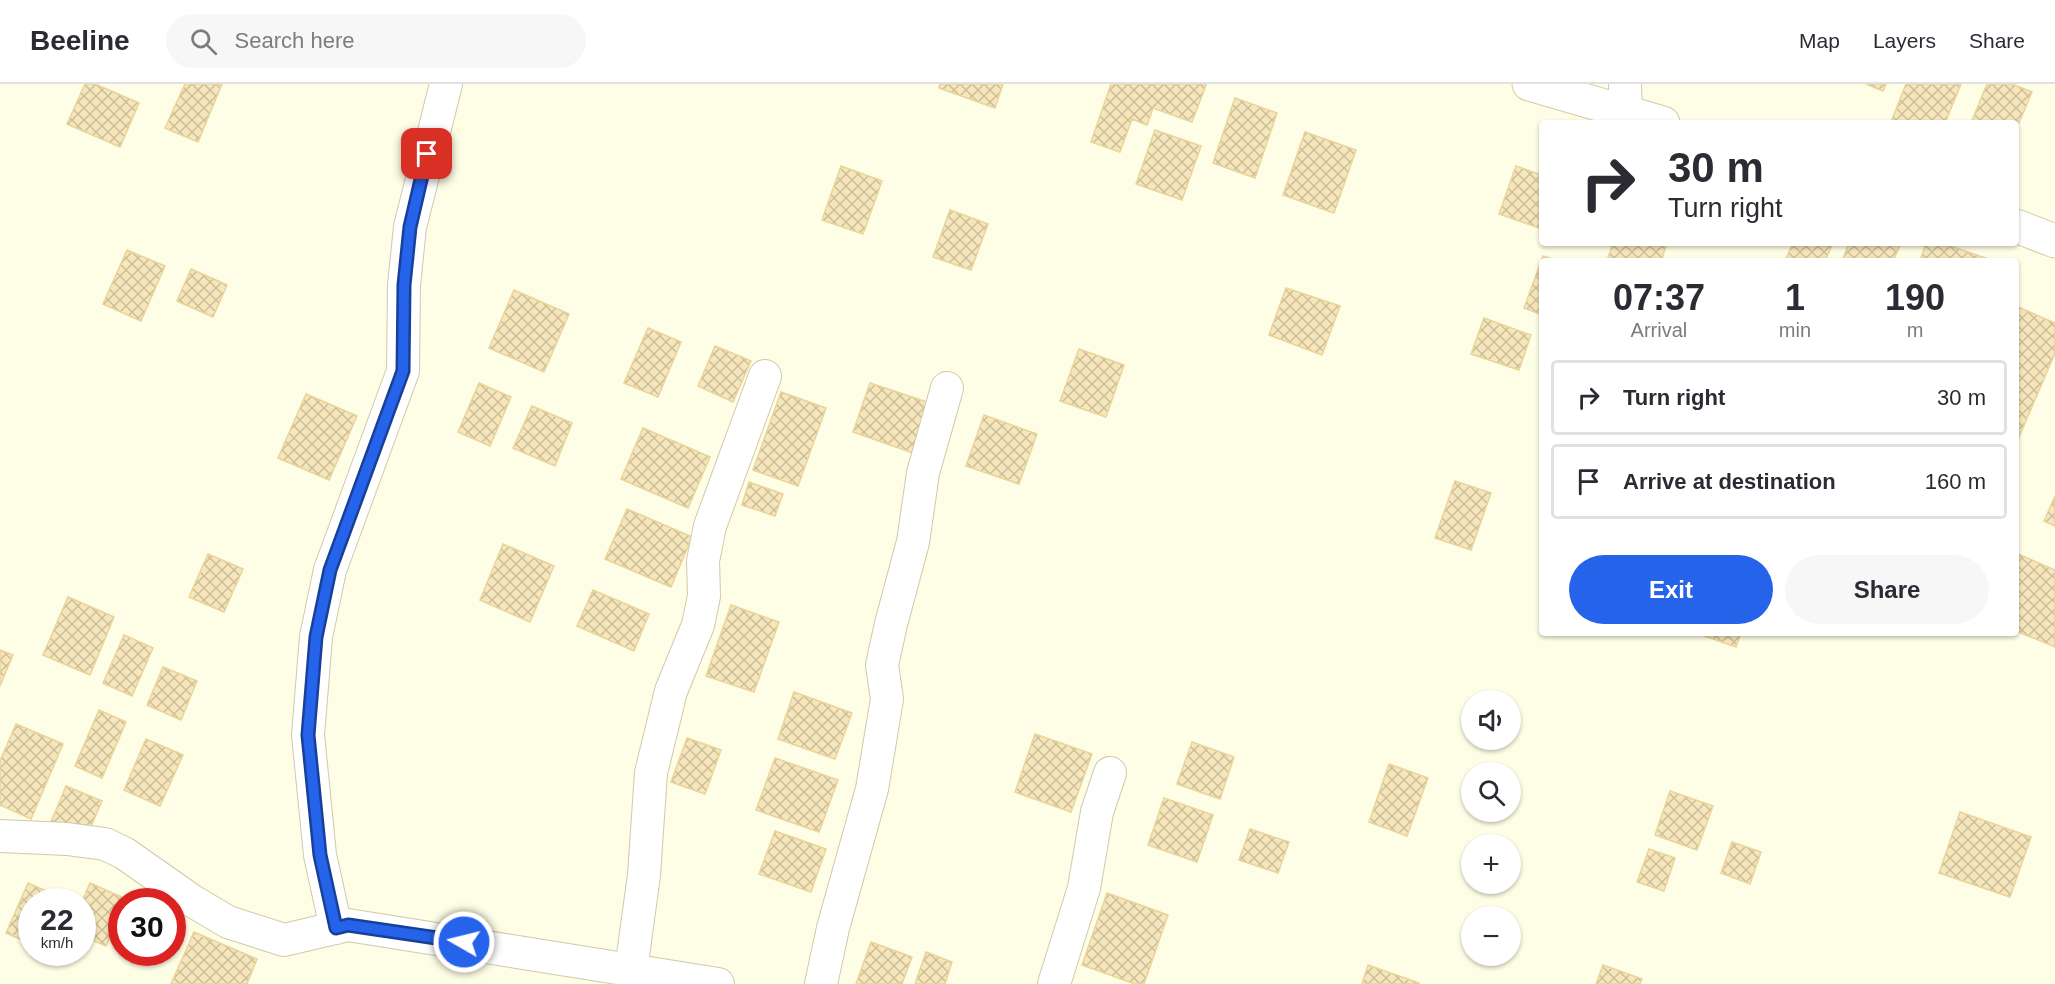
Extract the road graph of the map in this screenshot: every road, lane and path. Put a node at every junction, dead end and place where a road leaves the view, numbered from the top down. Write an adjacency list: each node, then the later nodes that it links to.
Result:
1 (446, 84): 11 (street)
2 (1529, 84): 3 (main road)
3 (1625, 99): 4 (main road)
4 (1657, 120)
5 (2019, 227): 6 (main road)
6 (2055, 241)
7 (765, 376): 12 (street)
8 (947, 388): 14 (street)
9 (1110, 773): 15 (street)
10 (0, 836): 11 (street)
11 (336, 928): 12 (street)
12 (615, 973): 13 (street)
13 (718, 984)
14 (821, 984)
15 (1054, 984)

